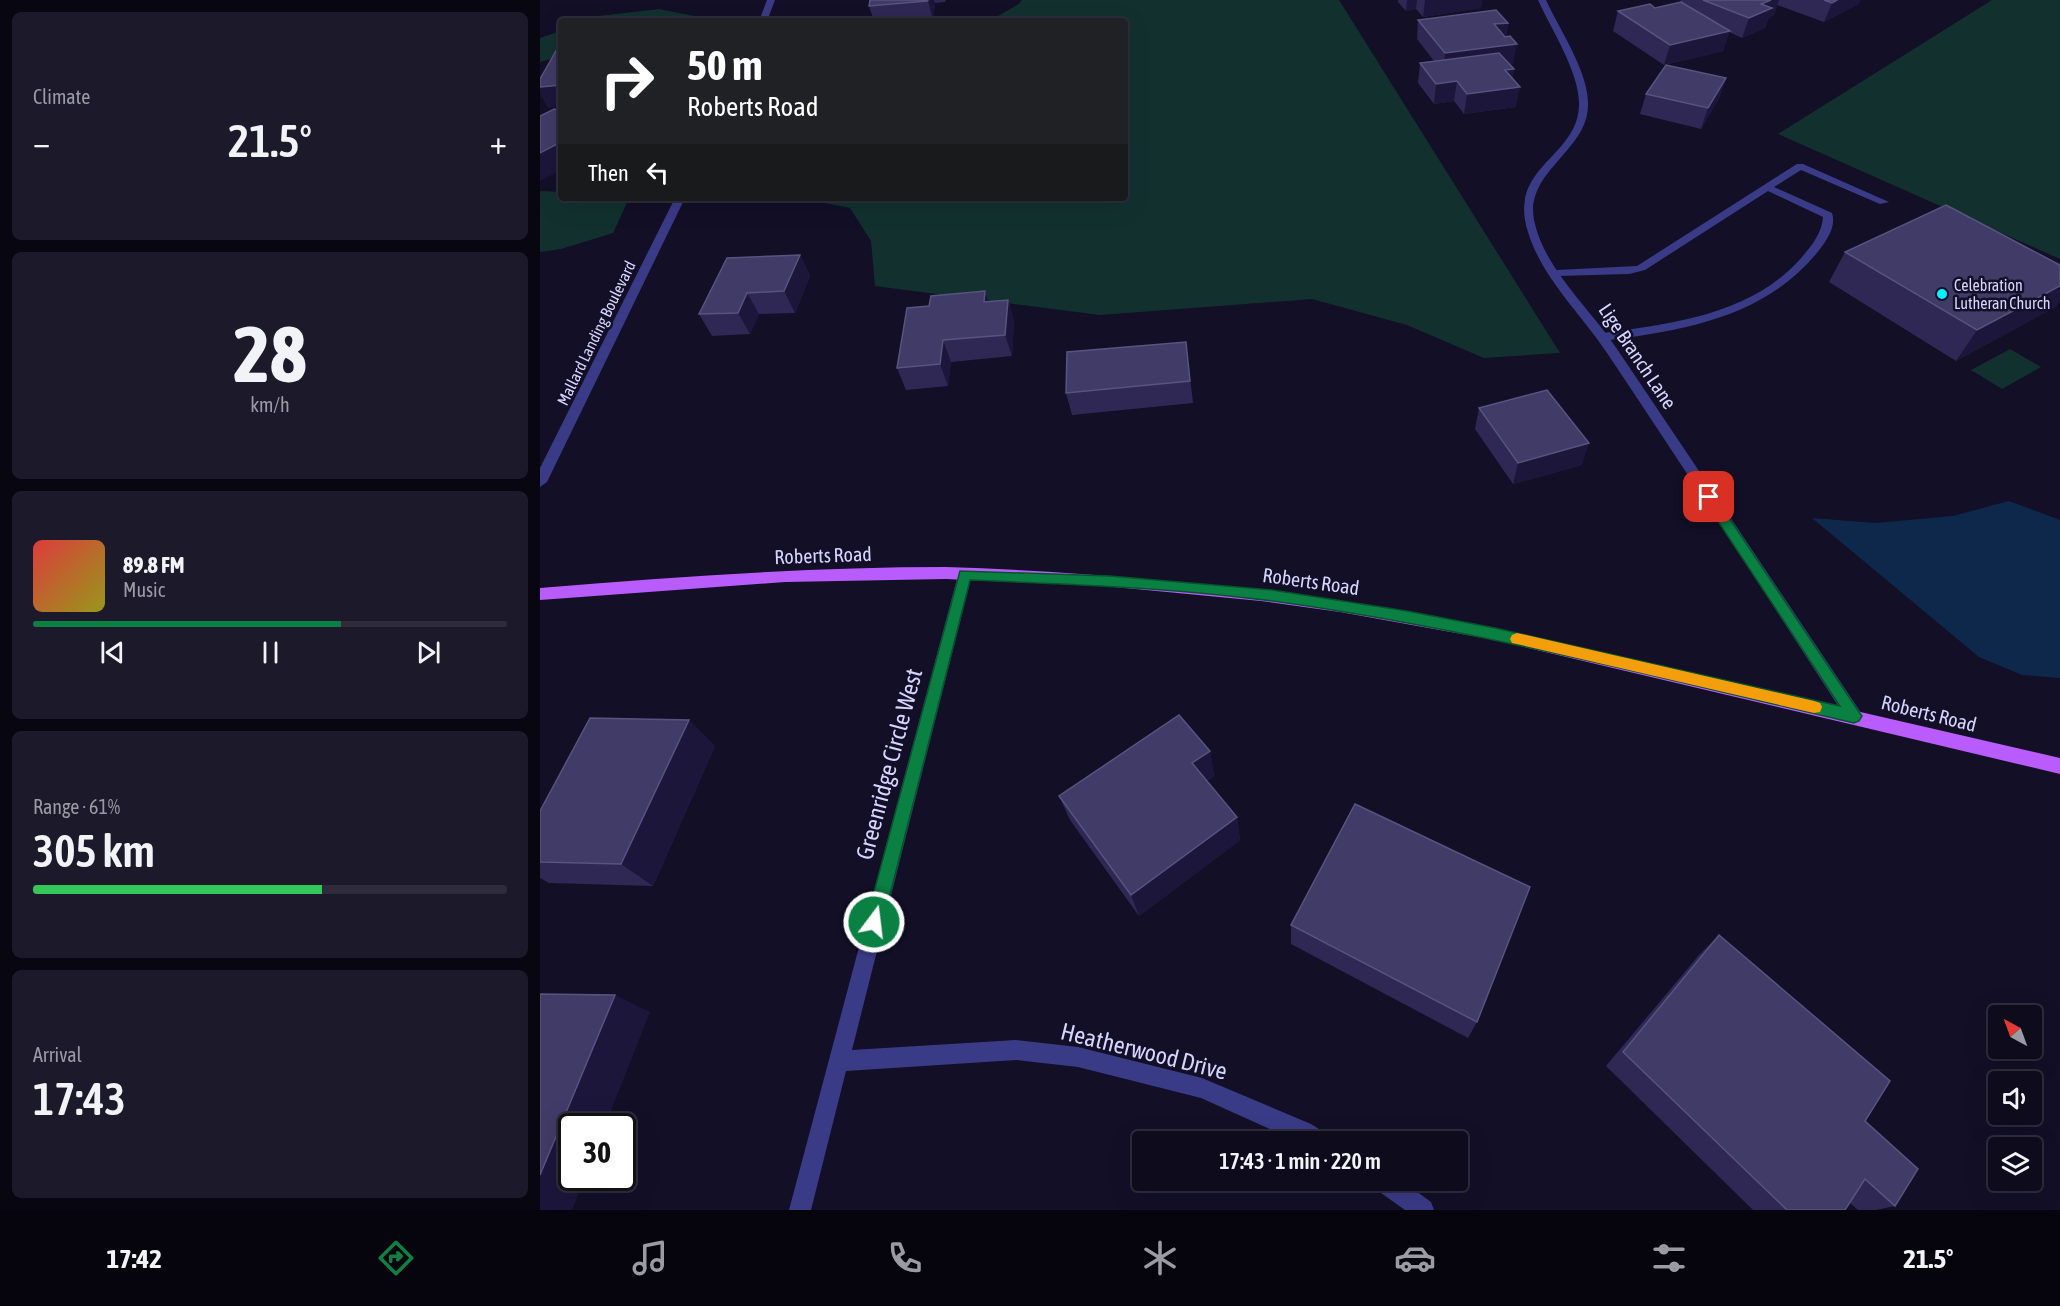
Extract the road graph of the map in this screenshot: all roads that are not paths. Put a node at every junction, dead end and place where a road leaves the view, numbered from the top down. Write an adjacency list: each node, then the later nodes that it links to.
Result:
1 (771, 0): 3 (street)
2 (1542, 0): 7 (street, Lige Branch Lane)
3 (764, 18)
4 (1767, 187): 6 (street); 7 (street); 8 (street)
5 (679, 201): 9 (street, Mallard Landing Boulevard)
6 (1884, 202)
7 (1557, 273): 8 (street, Lige Branch Lane)
8 (1603, 337): 12 (street, Lige Branch Lane)
9 (540, 482)
10 (965, 574): 11 (main road, Roberts Road); 12 (main road, Roberts Road); 14 (street, Greenridge Circle West)
11 (540, 594)
12 (1854, 716): 13 (main road, Roberts Road)
13 (2060, 766)
14 (838, 1061): 15 (street, Heatherwood Drive); 17 (street, Greenridge Circle West)
15 (1302, 1131)
16 (1397, 1191): 18 (street)
17 (800, 1210)
18 (1423, 1210)

